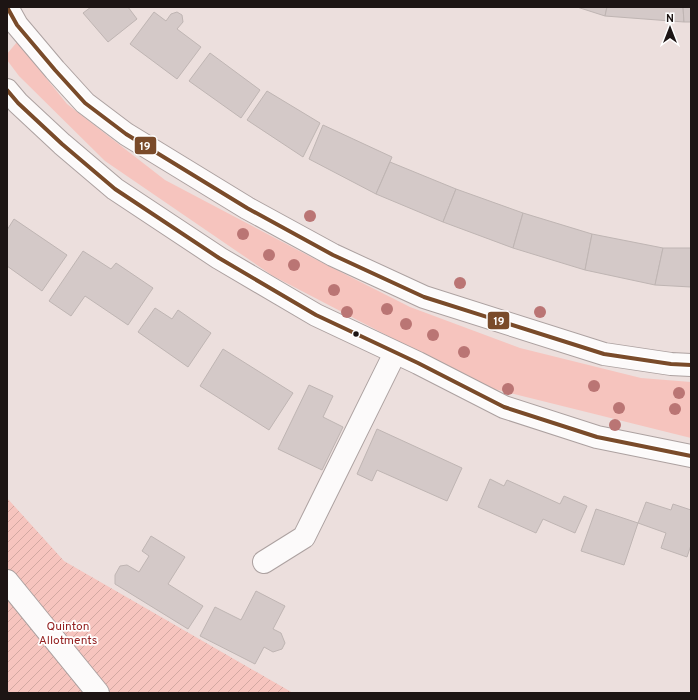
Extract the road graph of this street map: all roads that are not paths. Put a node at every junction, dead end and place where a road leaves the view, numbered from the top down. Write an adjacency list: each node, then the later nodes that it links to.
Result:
1 (11, 23): 4 (street)
2 (7, 90): 3 (street)
3 (396, 353): 5 (street); 6 (street)
4 (691, 365)
5 (691, 456)
6 (264, 562)
7 (7, 581): 8 (street)
8 (98, 693)

